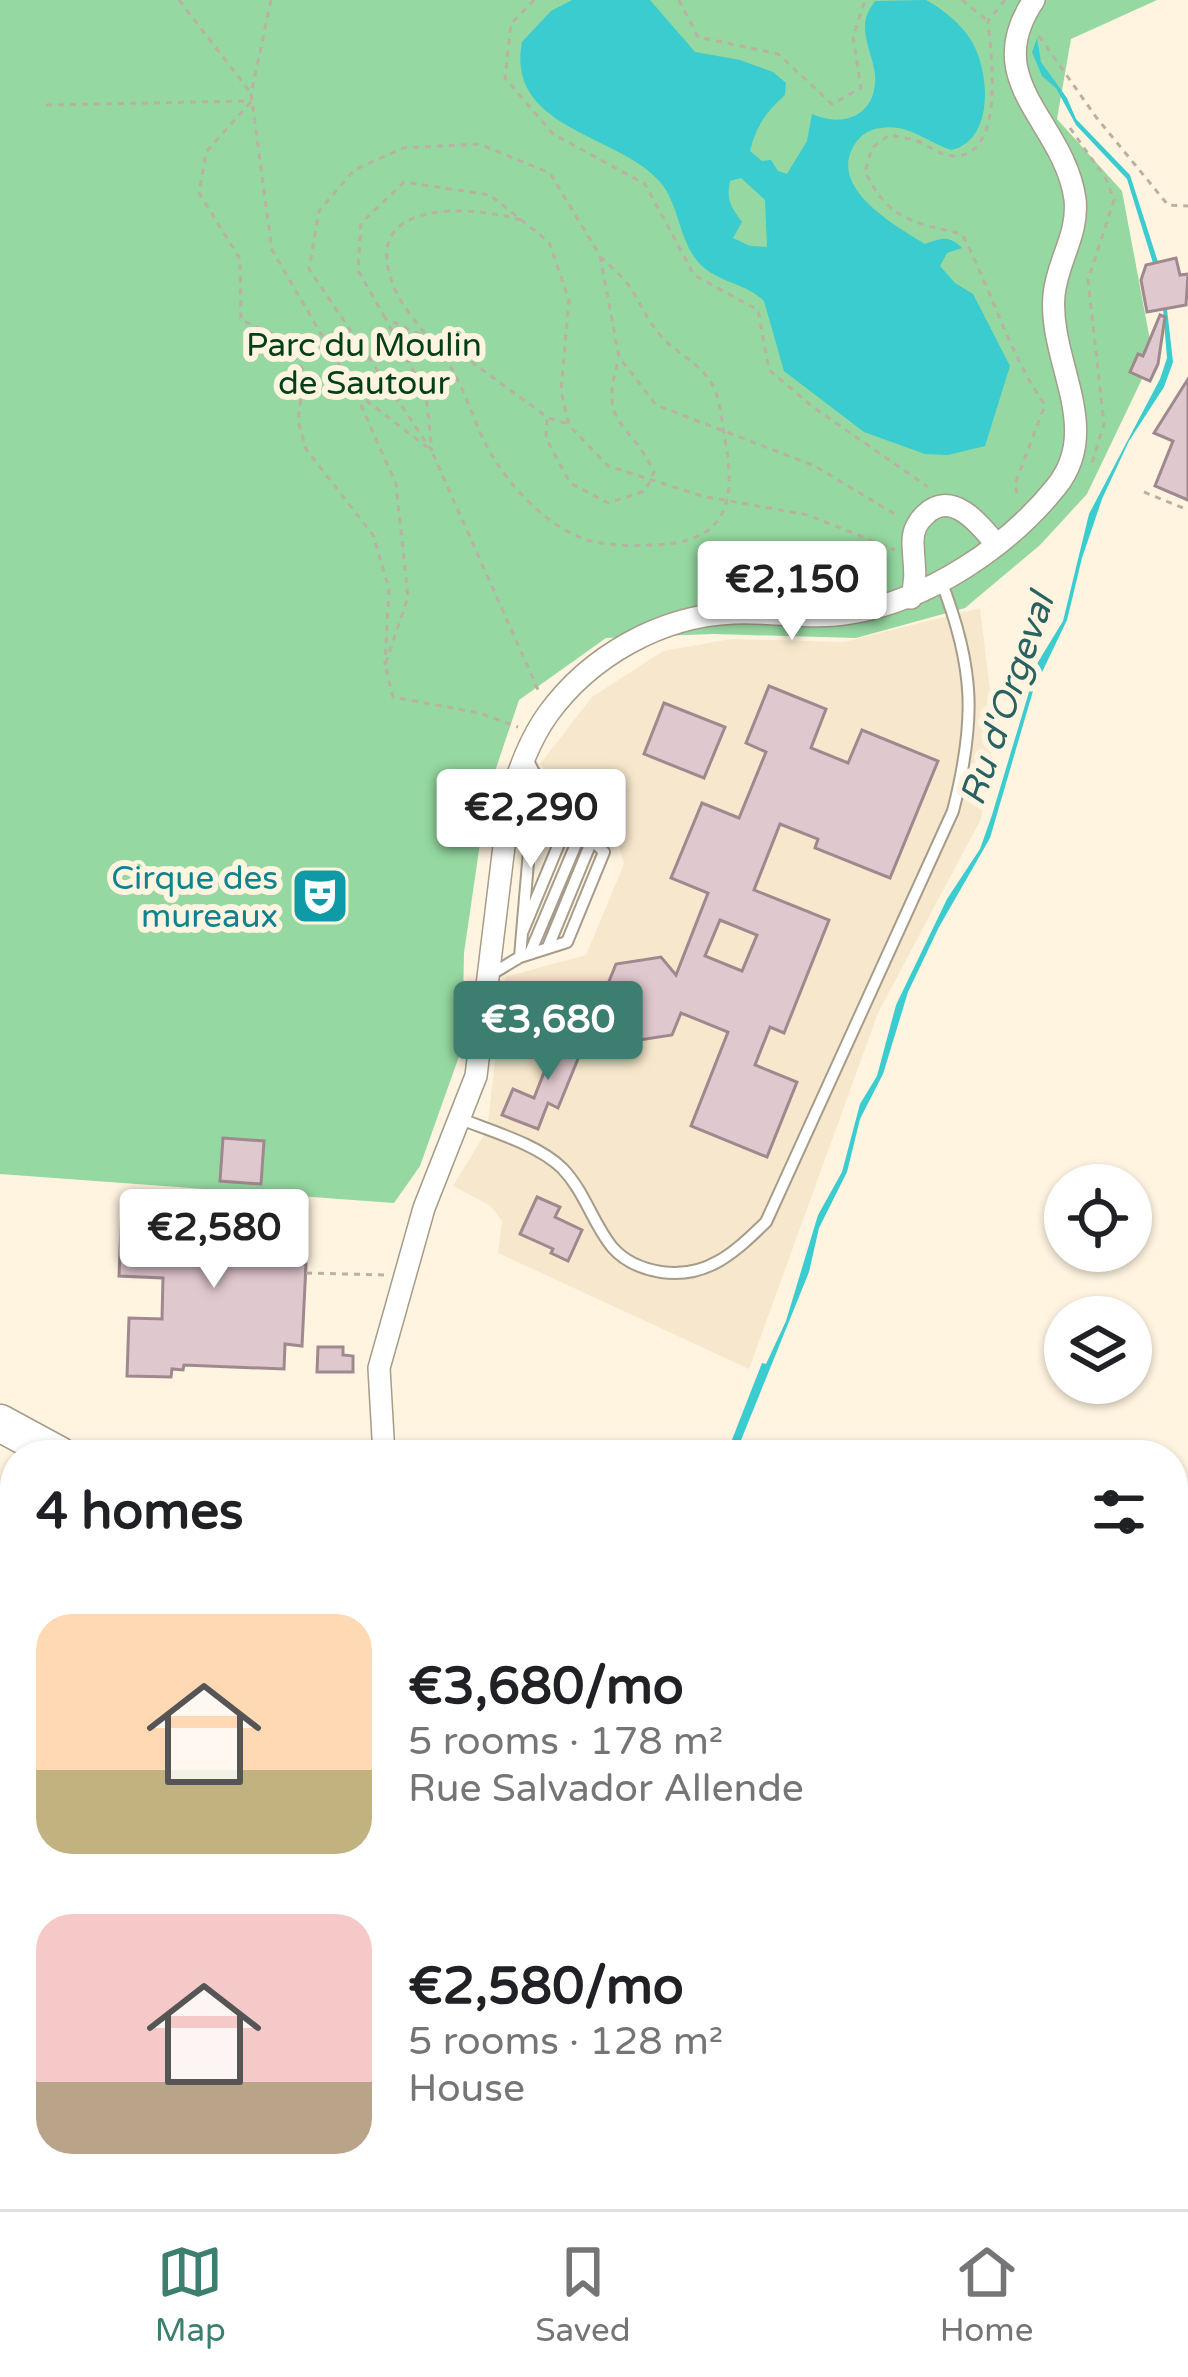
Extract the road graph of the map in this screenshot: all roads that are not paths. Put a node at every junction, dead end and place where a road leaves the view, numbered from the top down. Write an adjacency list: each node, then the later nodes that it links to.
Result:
1 (1029, 8): 2 (street)
2 (995, 543): 3 (street); 4 (street)
3 (941, 580): 4 (street); 12 (lane)
4 (911, 598): 5 (street)
5 (525, 756): 6 (lane); 11 (street)
6 (539, 783): 7 (lane); 9 (lane)
7 (570, 818): 8 (lane); 9 (lane)
8 (582, 830): 10 (lane); 10 (lane)
9 (522, 933): 10 (lane)
10 (525, 955): 11 (lane)
11 (490, 975): 12 (street)
12 (461, 1119): 15 (street)
13 (0, 1423): 14 (main road)
14 (32, 1440)
15 (383, 1440)

